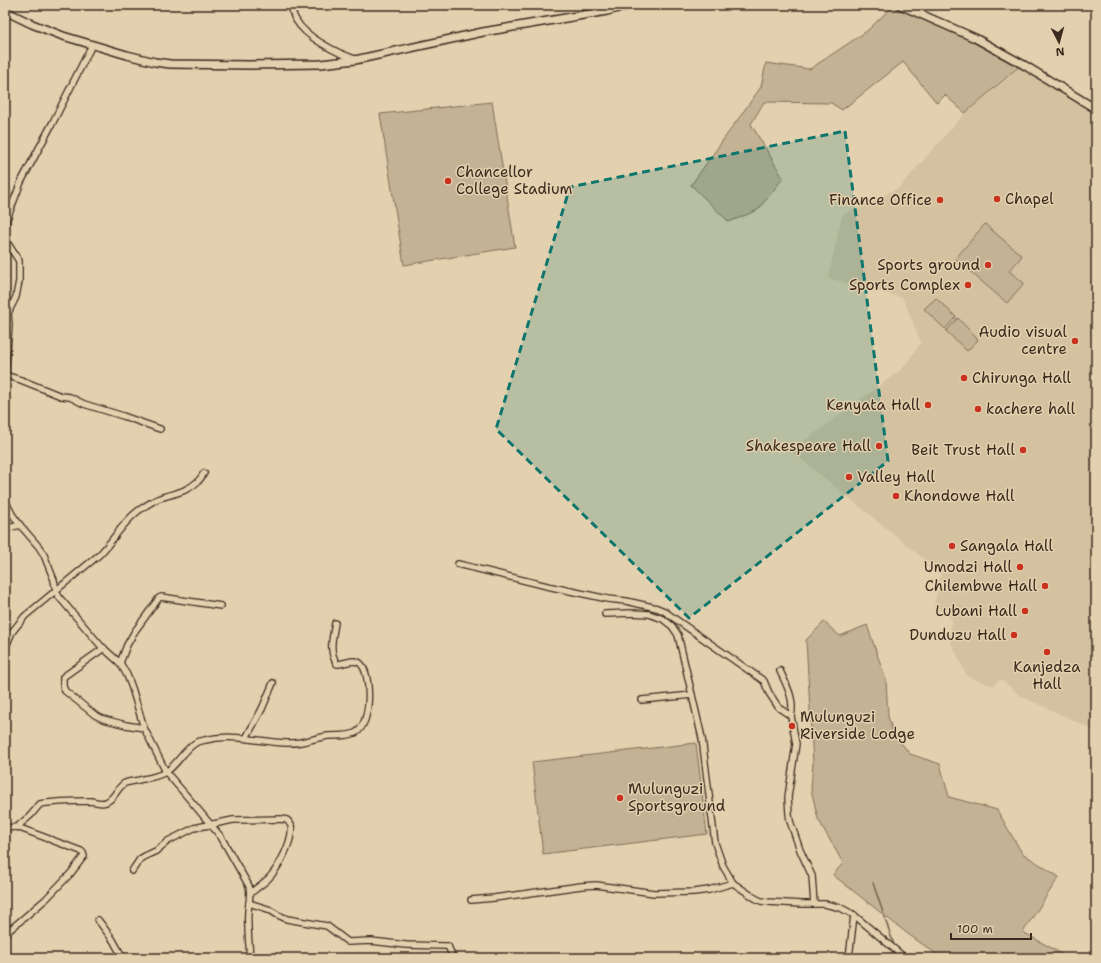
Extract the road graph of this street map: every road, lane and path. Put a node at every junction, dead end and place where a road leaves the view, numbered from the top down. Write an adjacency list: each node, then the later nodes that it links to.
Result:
1 (292, 5): 6 (street)
2 (630, 5): 6 (street)
3 (900, 5): 7 (street)
4 (5, 11): 5 (street)
5 (92, 45): 6 (street); 8 (street)
6 (355, 60)
7 (1096, 109)
8 (5, 224)
9 (5, 239): 10 (street)
10 (5, 376): 11 (street)
11 (160, 429)
12 (204, 473): 17 (street)
13 (5, 500): 14 (street)
14 (20, 525): 15 (street); 17 (street)
15 (5, 529)
16 (458, 564): 28 (street)
17 (56, 591): 21 (street); 22 (street)
18 (221, 606): 23 (street)
19 (605, 614): 26 (street)
20 (335, 623): 30 (street)
21 (104, 648): 23 (street); 29 (street)
22 (5, 649)
23 (120, 663): 29 (street)
24 (780, 671): 28 (street)
25 (273, 683): 30 (street)
26 (692, 695): 27 (street); 36 (street)
27 (642, 700)
28 (791, 716): 40 (street)
29 (144, 728): 31 (street)
30 (246, 738): 31 (street)
31 (166, 772): 32 (street); 33 (street)
32 (211, 824): 35 (street); 37 (street); 37 (street)
33 (17, 827): 34 (street); 43 (street)
34 (5, 828)
35 (132, 871)
36 (733, 883): 38 (street); 40 (street)
37 (251, 893): 39 (street)
38 (471, 900)
39 (249, 903): 45 (street); 46 (street)
40 (814, 904): 41 (street)
41 (854, 914): 47 (street); 48 (street)
42 (98, 920): 44 (street)
43 (5, 934)
44 (123, 958)
45 (250, 958)
46 (453, 958)
47 (849, 958)
48 (905, 958)

